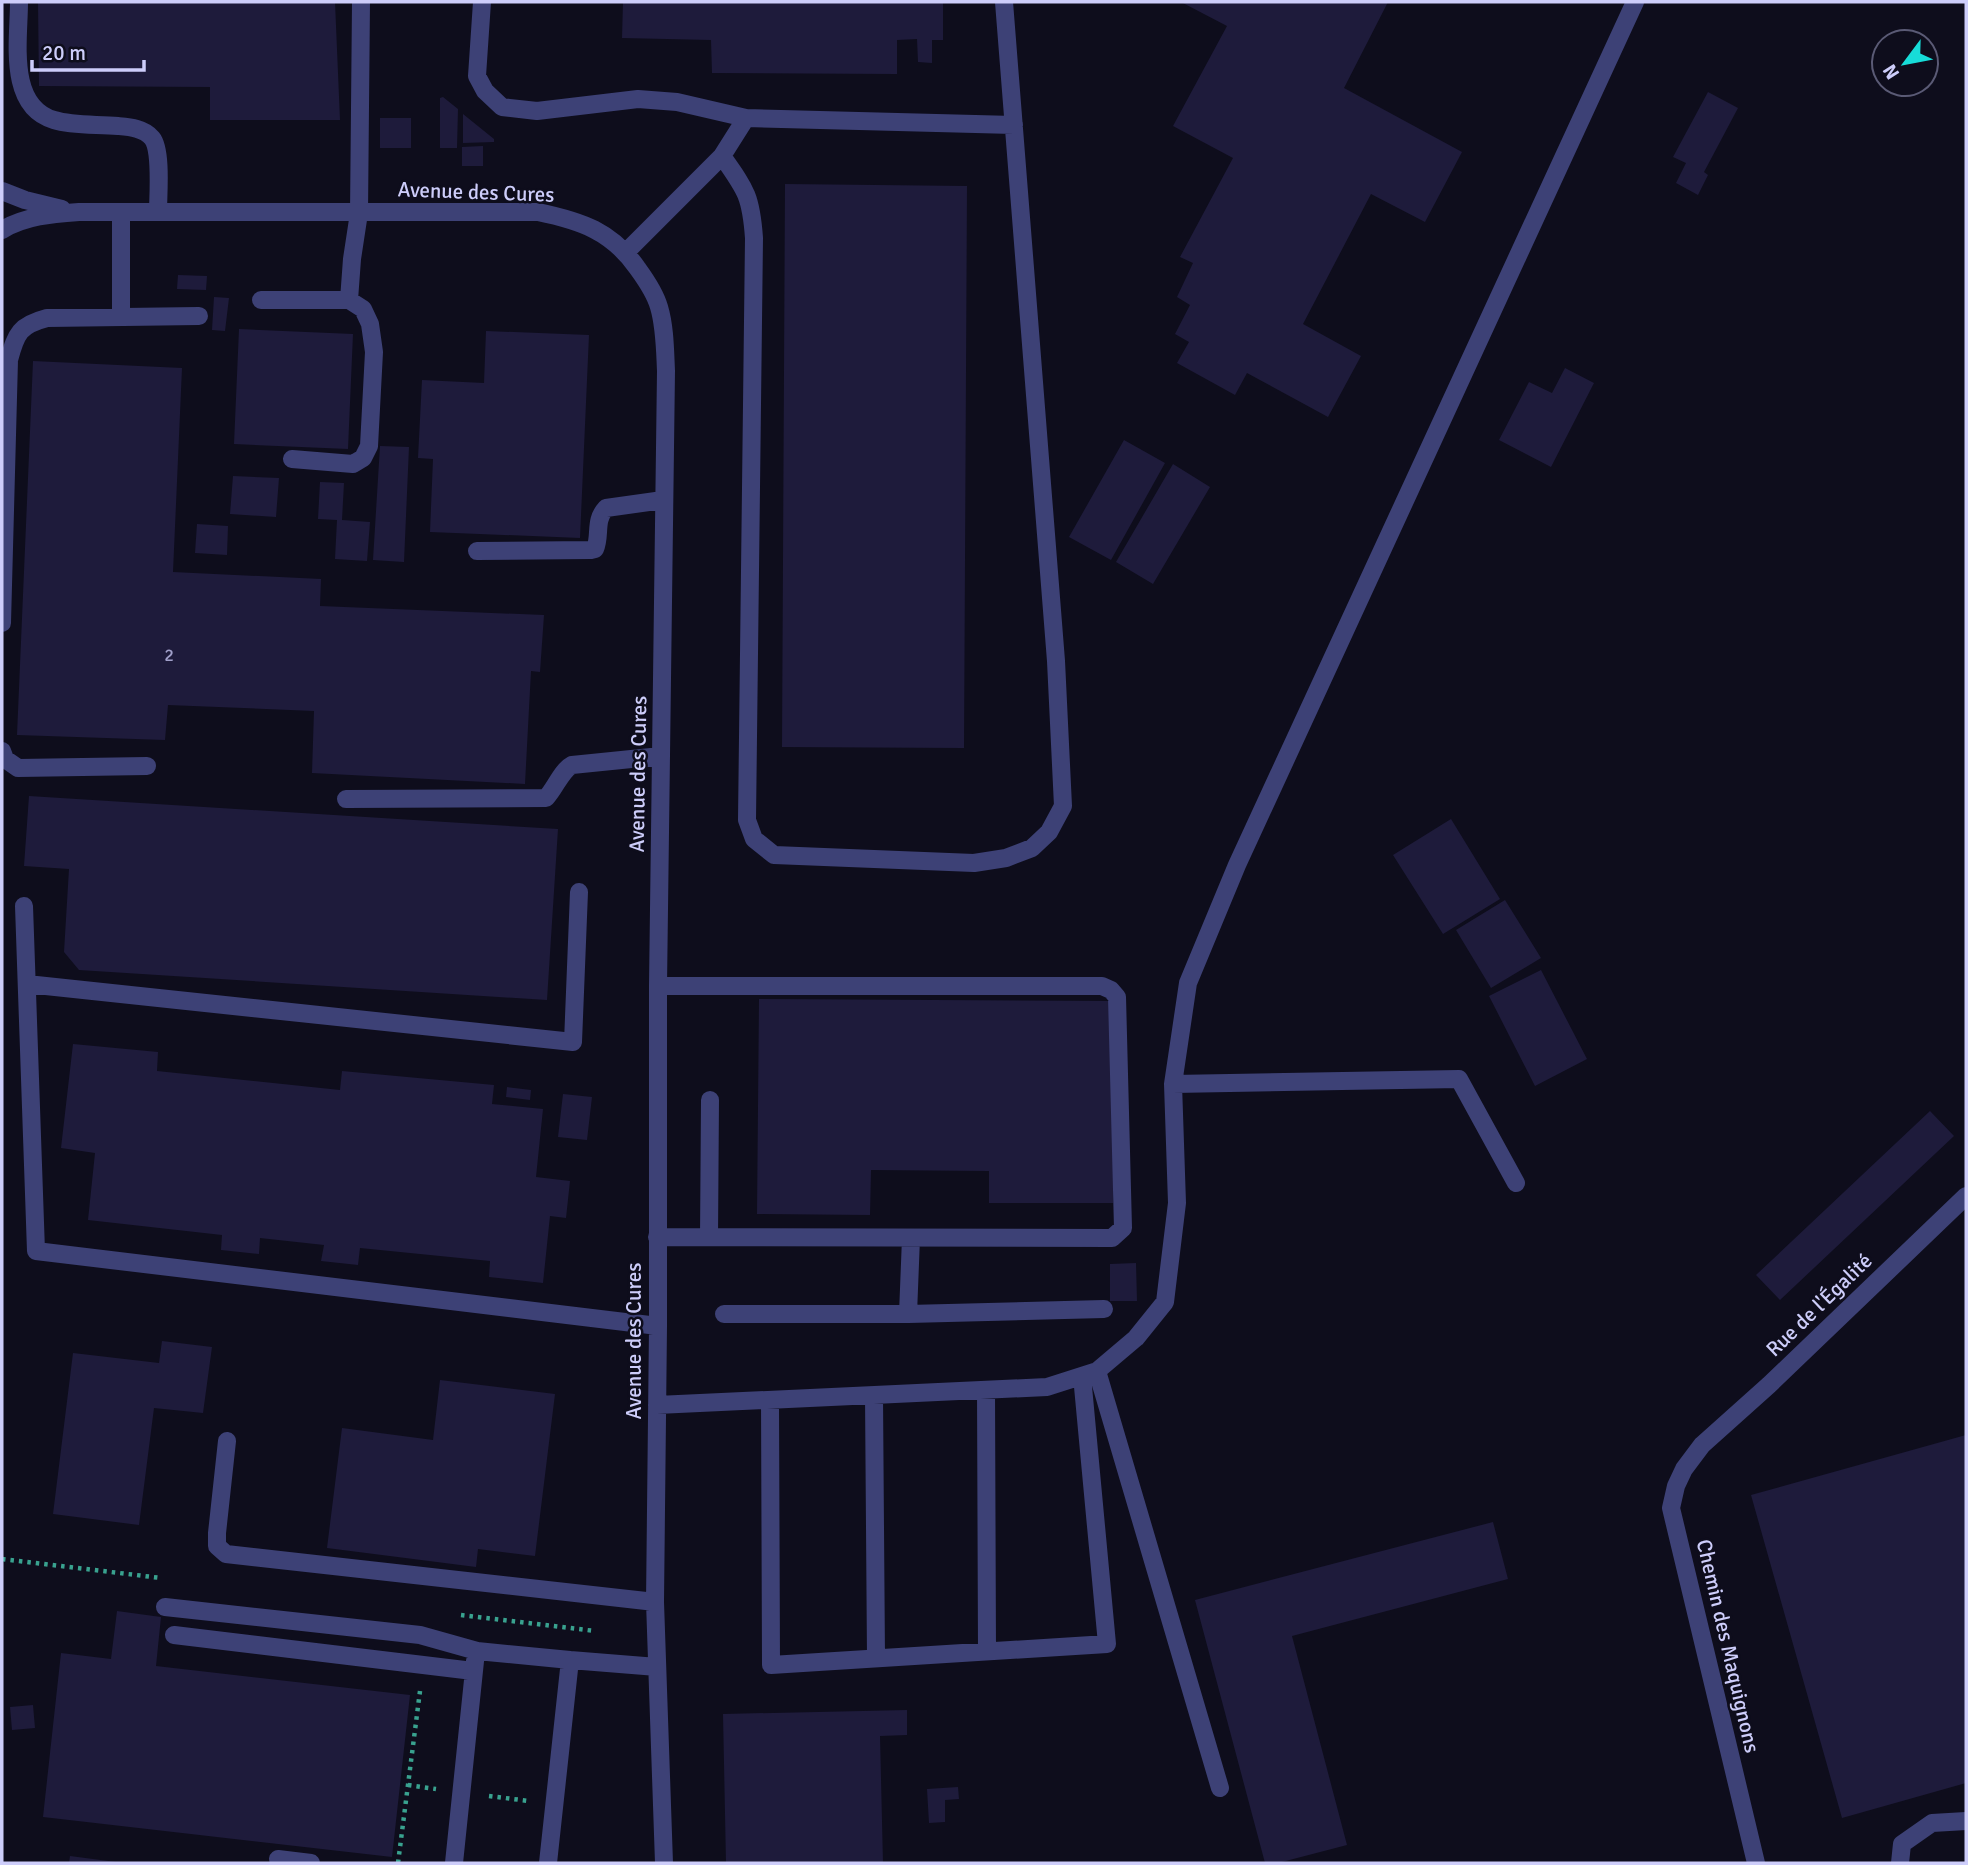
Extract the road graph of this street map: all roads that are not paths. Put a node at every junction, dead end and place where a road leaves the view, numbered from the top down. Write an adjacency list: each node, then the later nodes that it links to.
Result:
1 (19, 2): 12 (street)
2 (361, 2): 13 (street)
3 (482, 2): 6 (street)
4 (1004, 2): 7 (street)
5 (1635, 2): 33 (street)
6 (746, 118): 7 (street); 8 (street)
7 (1014, 125): 8 (street)
8 (722, 156): 15 (street)
9 (2, 191): 10 (street, Avenue des Cures)
10 (79, 212): 11 (street, Avenue des Cures); 14 (street, Avenue des Cures)
11 (121, 212): 12 (street, Avenue des Cures); 19 (street)
12 (158, 212): 13 (street, Avenue des Cures)
13 (359, 213): 15 (street, Avenue des Cures); 17 (street)
14 (2, 230)
15 (626, 251): 21 (street, Avenue des Cures)
16 (261, 300): 17 (street)
17 (349, 300): 20 (street)
18 (199, 316): 19 (street)
19 (121, 317): 22 (street)
20 (292, 459)
21 (663, 500): 23 (street); 26 (street, Avenue des Cures)
22 (3, 507): 24 (street)
23 (477, 551)
24 (2, 623)
25 (2, 751): 27 (street)
26 (661, 757): 28 (street); 32 (street, Avenue des Cures)
27 (147, 766)
28 (346, 799)
29 (579, 892): 31 (street)
30 (24, 906): 31 (street)
31 (27, 984): 43 (street)
32 (658, 986): 37 (street, Avenue des Cures); 39 (street)
33 (1172, 1084): 35 (street); 44 (street)
34 (710, 1100): 38 (street)
35 (1516, 1183)
36 (1966, 1196): 50 (street, Rue de l'Égalité)
37 (657, 1237): 38 (street); 43 (street, Avenue des Cures)
38 (709, 1237): 39 (street)
39 (911, 1238): 42 (street)
40 (1104, 1309): 42 (street)
41 (724, 1314): 42 (street)
42 (908, 1314)
43 (658, 1326): 48 (street, Avenue des Cures)
44 (1089, 1373): 45 (street); 55 (street); 60 (street)
45 (986, 1390): 46 (street); 55 (street)
46 (874, 1396): 47 (street); 56 (street)
47 (770, 1401): 48 (street); 56 (street)
48 (657, 1405): 51 (street, Avenue des Cures)
49 (228, 1441): 51 (street)
50 (1702, 1445): 67 (street, Chemin des Maquignons)
51 (655, 1602): 58 (street, Avenue des Cures)
52 (165, 1607): 54 (street)
53 (174, 1635): 59 (street)
54 (477, 1651): 57 (street); 59 (street)
55 (987, 1651): 56 (street)
56 (876, 1658)
57 (570, 1660): 58 (street); 65 (street)
58 (657, 1667): 66 (street, Avenue des Cures)
59 (473, 1671): 64 (street)
60 (1220, 1788)
61 (1966, 1821): 68 (street)
62 (278, 1859): 63 (street)
63 (311, 1863)
64 (454, 1863)
65 (548, 1863)
66 (664, 1863)
67 (1756, 1863)
68 (1900, 1863)

